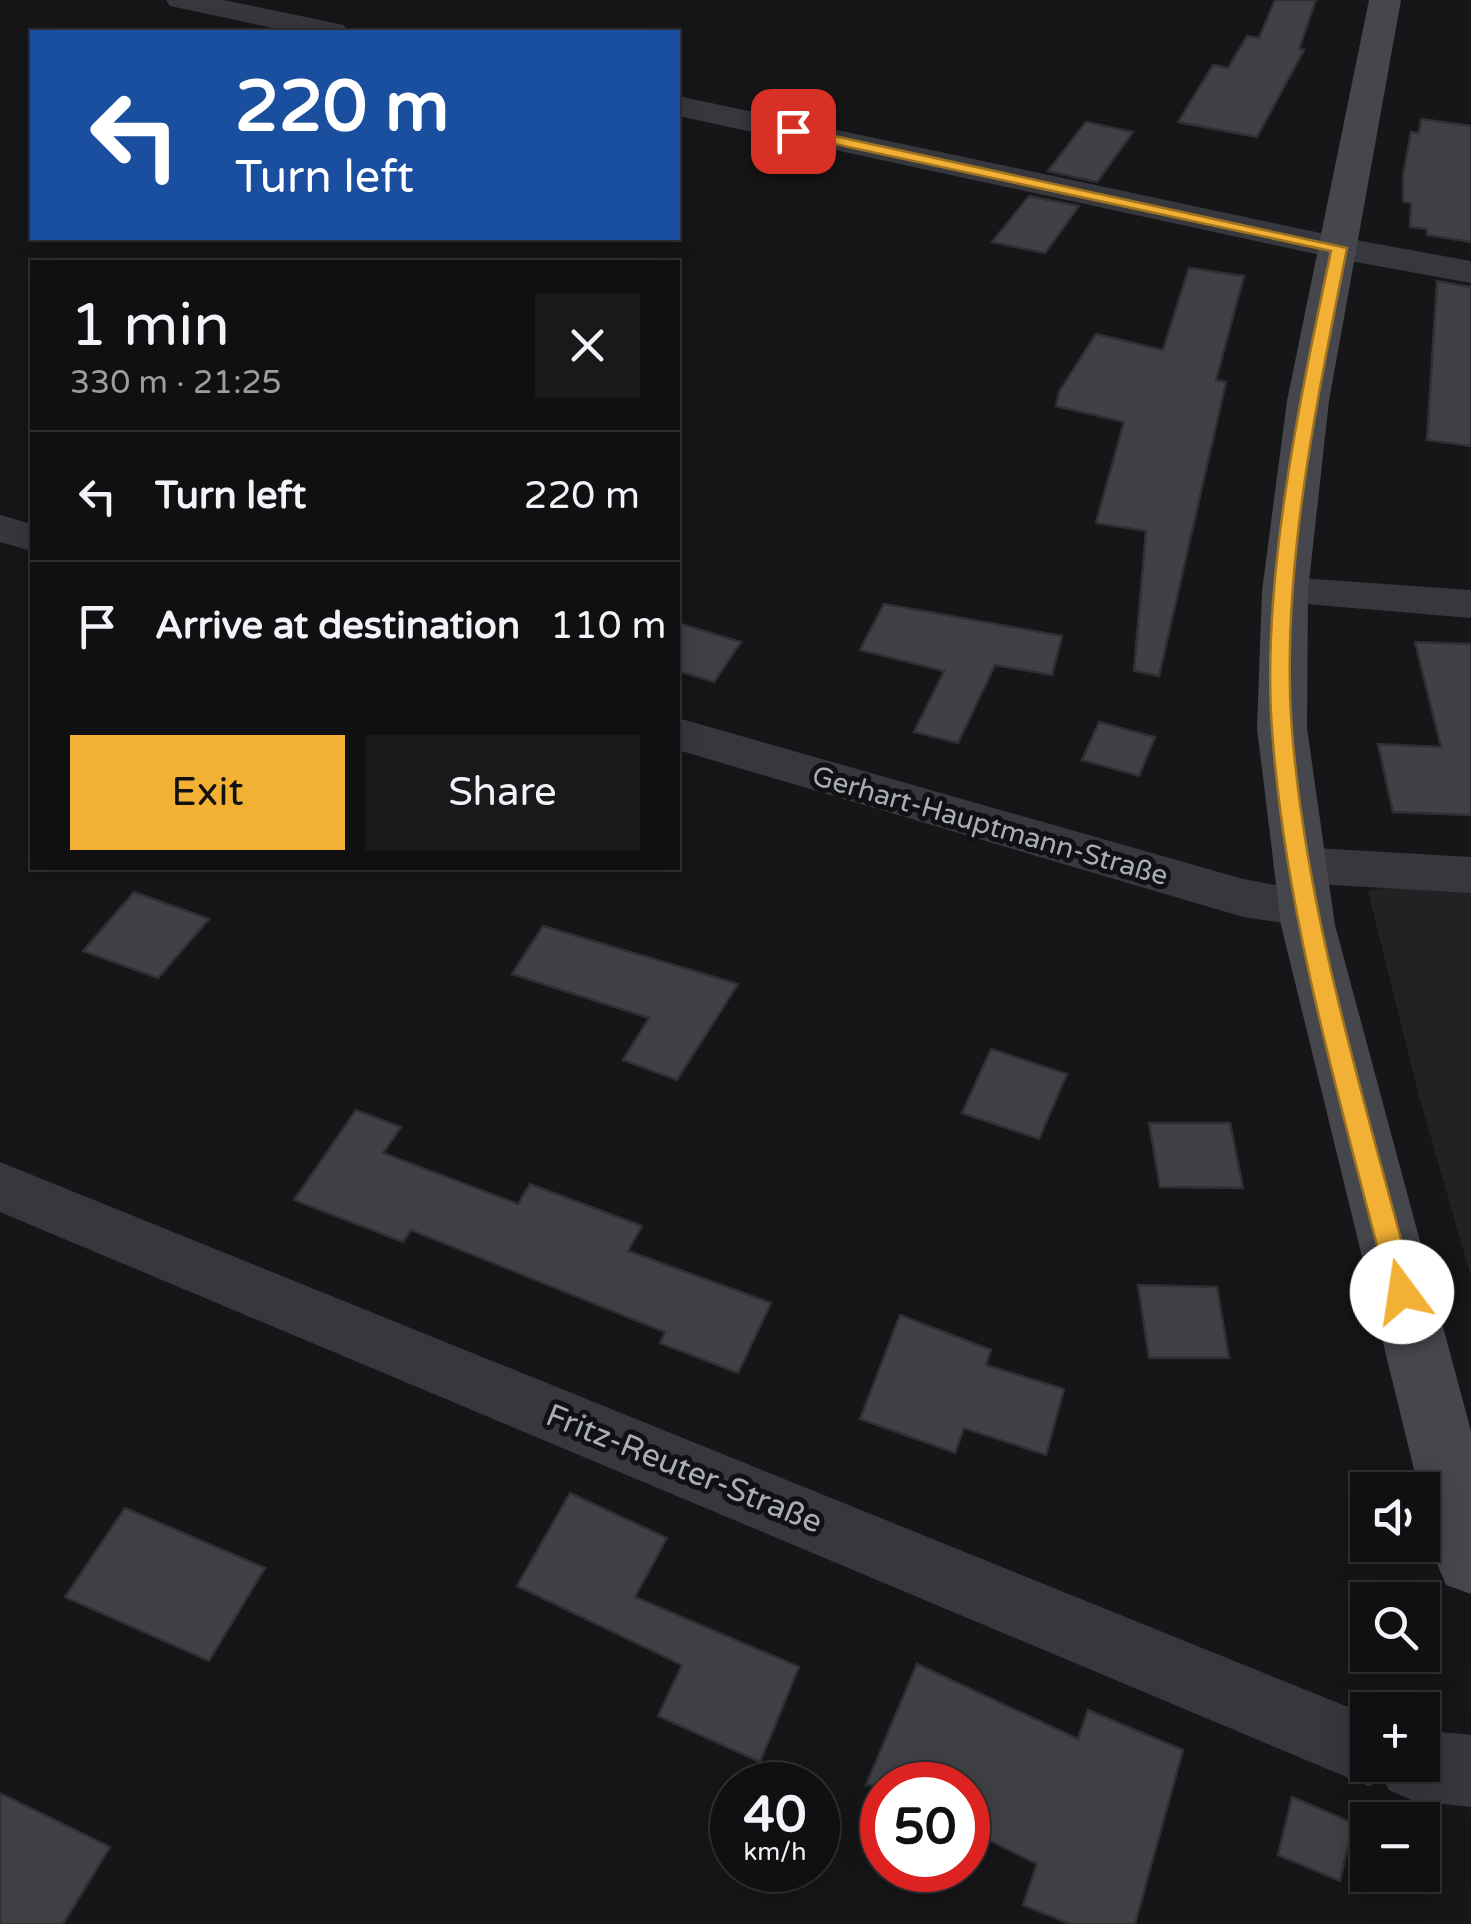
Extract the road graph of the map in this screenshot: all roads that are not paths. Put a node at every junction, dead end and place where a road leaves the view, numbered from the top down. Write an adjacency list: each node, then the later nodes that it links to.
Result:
1 (181, 0): 3 (street)
2 (1388, 4): 5 (main road)
3 (323, 30)
4 (680, 106): 5 (street)
5 (1339, 248): 6 (street); 9 (main road)
6 (1471, 272)
7 (0, 528): 8 (street)
8 (30, 537)
9 (1285, 590): 10 (street); 13 (main road)
10 (1471, 604)
11 (680, 735): 13 (street, Gerhart-Hauptmann-Straße)
12 (1471, 876): 13 (street, Gerhart-Hauptmann-Straße)
13 (1302, 886): 15 (main road)
14 (0, 1186): 16 (street, Fritz-Reuter-Straße)
15 (1471, 1561)
16 (1350, 1744)
17 (1440, 1768): 18 (street)
18 (1471, 1771)

